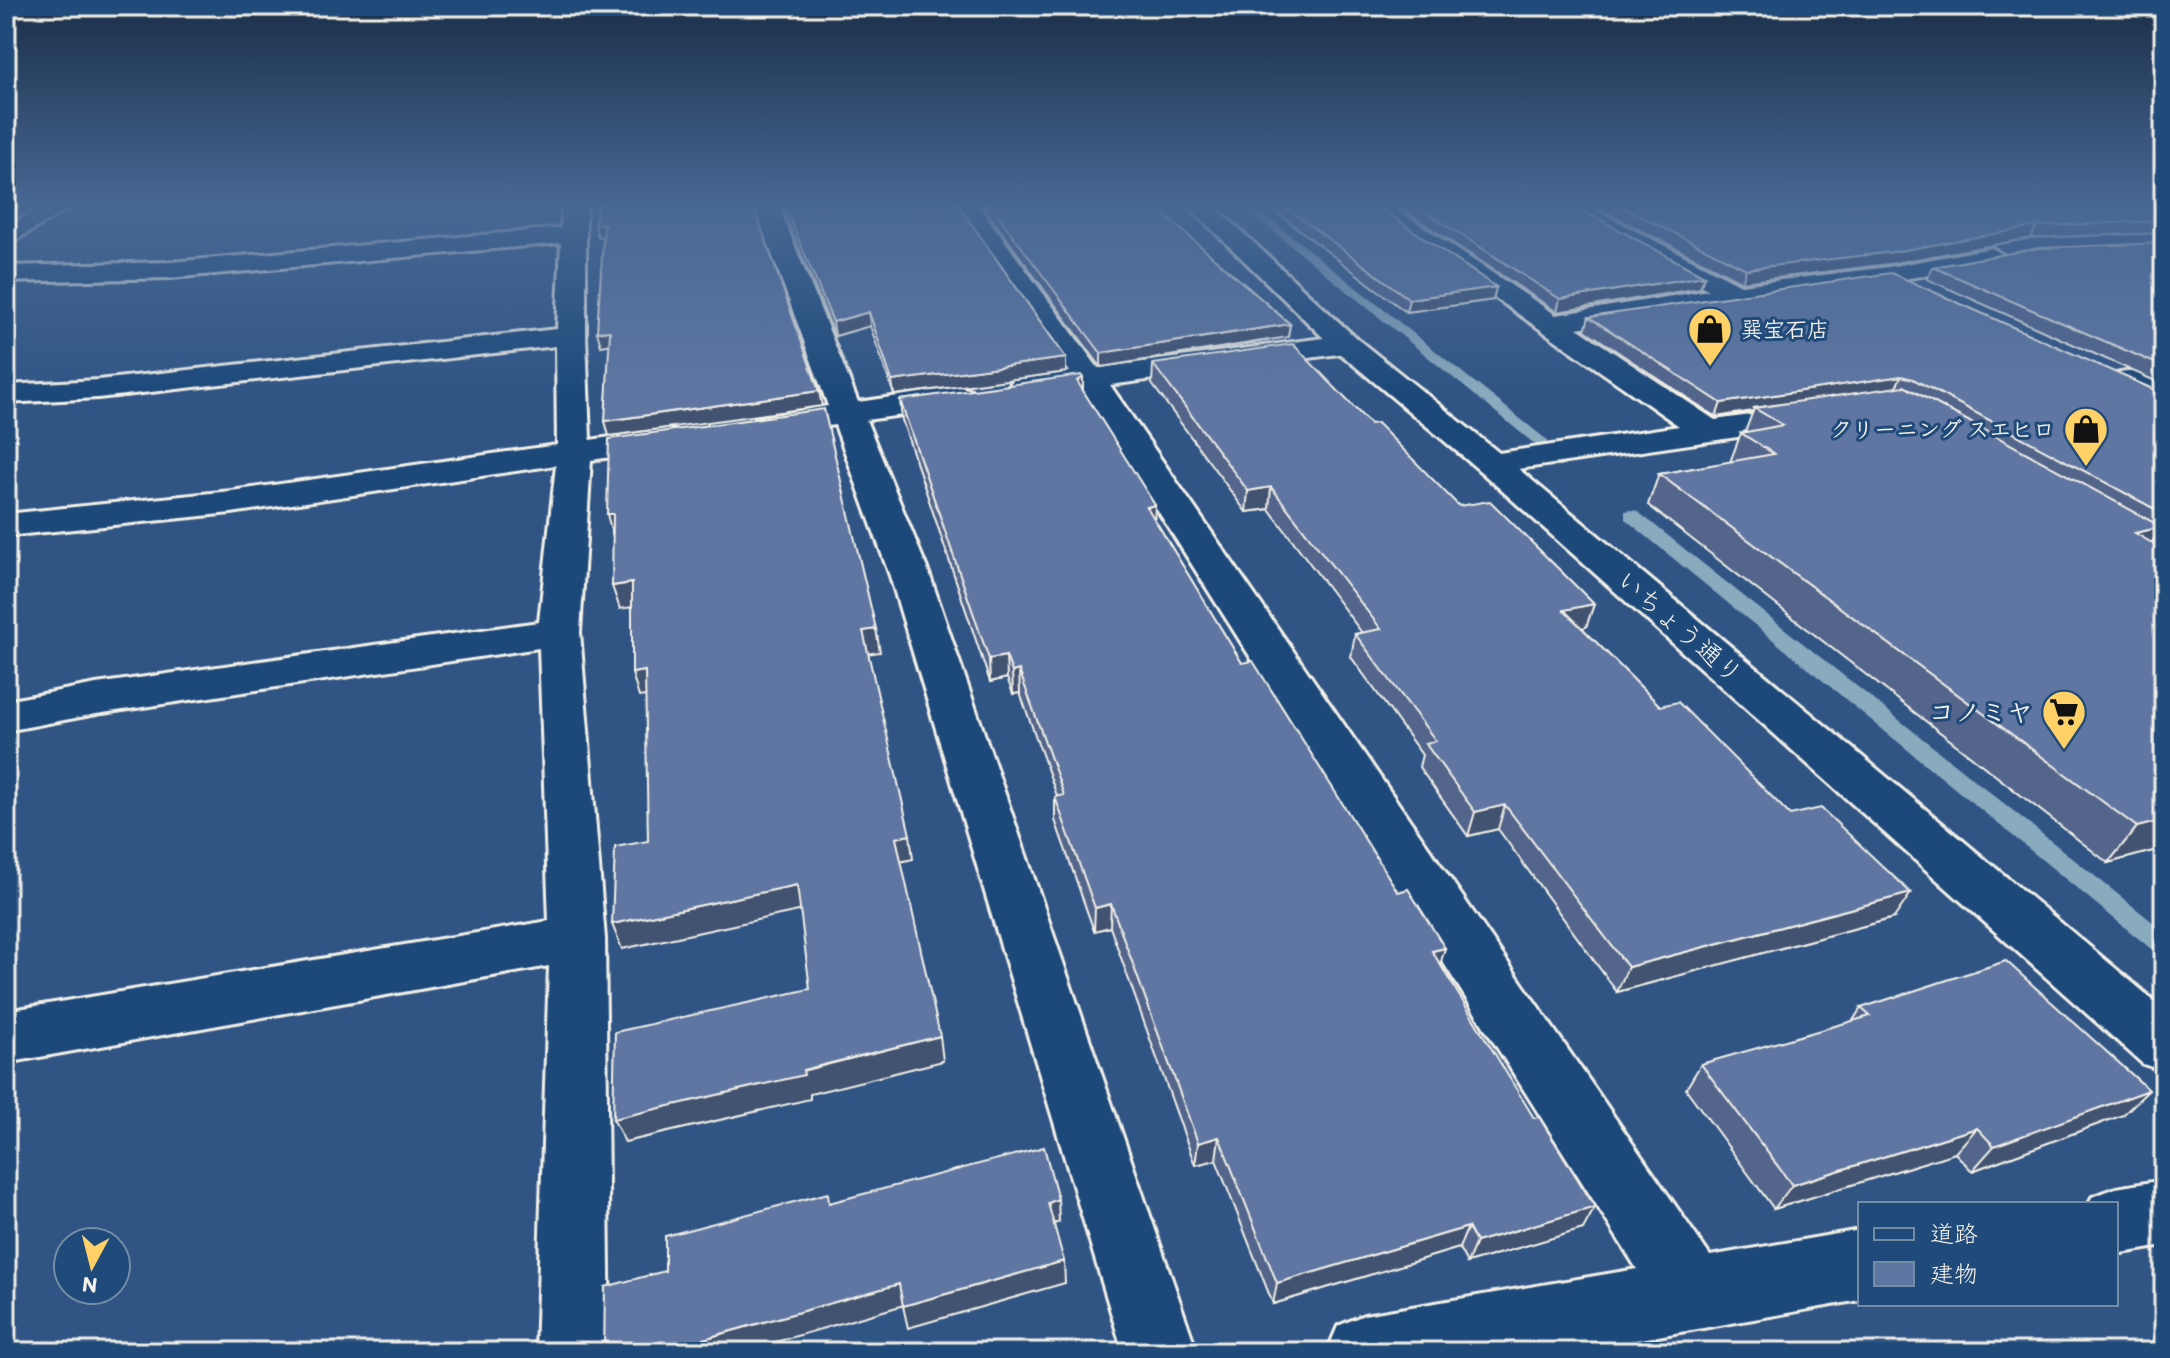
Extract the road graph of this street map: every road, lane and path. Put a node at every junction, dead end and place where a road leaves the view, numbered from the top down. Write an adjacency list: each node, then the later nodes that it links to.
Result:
1 (183, 268): 9 (street)
2 (573, 268): 14 (street)
3 (789, 268): 21 (street)
4 (1011, 268): 16 (street)
5 (1266, 268): 15 (street, いちょう通り)
6 (1468, 268): 13 (street)
7 (1689, 268): 11 (street)
8 (1926, 268): 10 (street)
9 (6, 274)
10 (1889, 275): 11 (street); 12 (street)
11 (1737, 294): 13 (street)
12 (1931, 294)
13 (1551, 324): 23 (street)
14 (571, 336): 18 (street); 25 (street)
15 (1346, 344): 16 (street); 26 (street, いちょう通り)
16 (1090, 378): 21 (street); 36 (street)
17 (2164, 381): 19 (street)
18 (6, 394)
19 (2164, 400)
20 (1833, 412): 23 (street)
21 (848, 414): 22 (street); 38 (street)
22 (741, 429)
23 (1709, 431): 26 (street)
24 (696, 435): 25 (street)
25 (574, 452): 27 (street); 28 (street)
26 (1491, 463): 32 (street, いちょう通り)
27 (6, 525)
28 (559, 632): 29 (street); 30 (street)
29 (6, 716)
30 (577, 939): 31 (street); 37 (street)
31 (6, 1037)
32 (2164, 1045)
33 (2164, 1213): 34 (street)
34 (2118, 1221)
35 (1858, 1265): 36 (street)
36 (1694, 1294): 39 (street)
37 (573, 1352)
38 (1160, 1352)
39 (1364, 1352)

